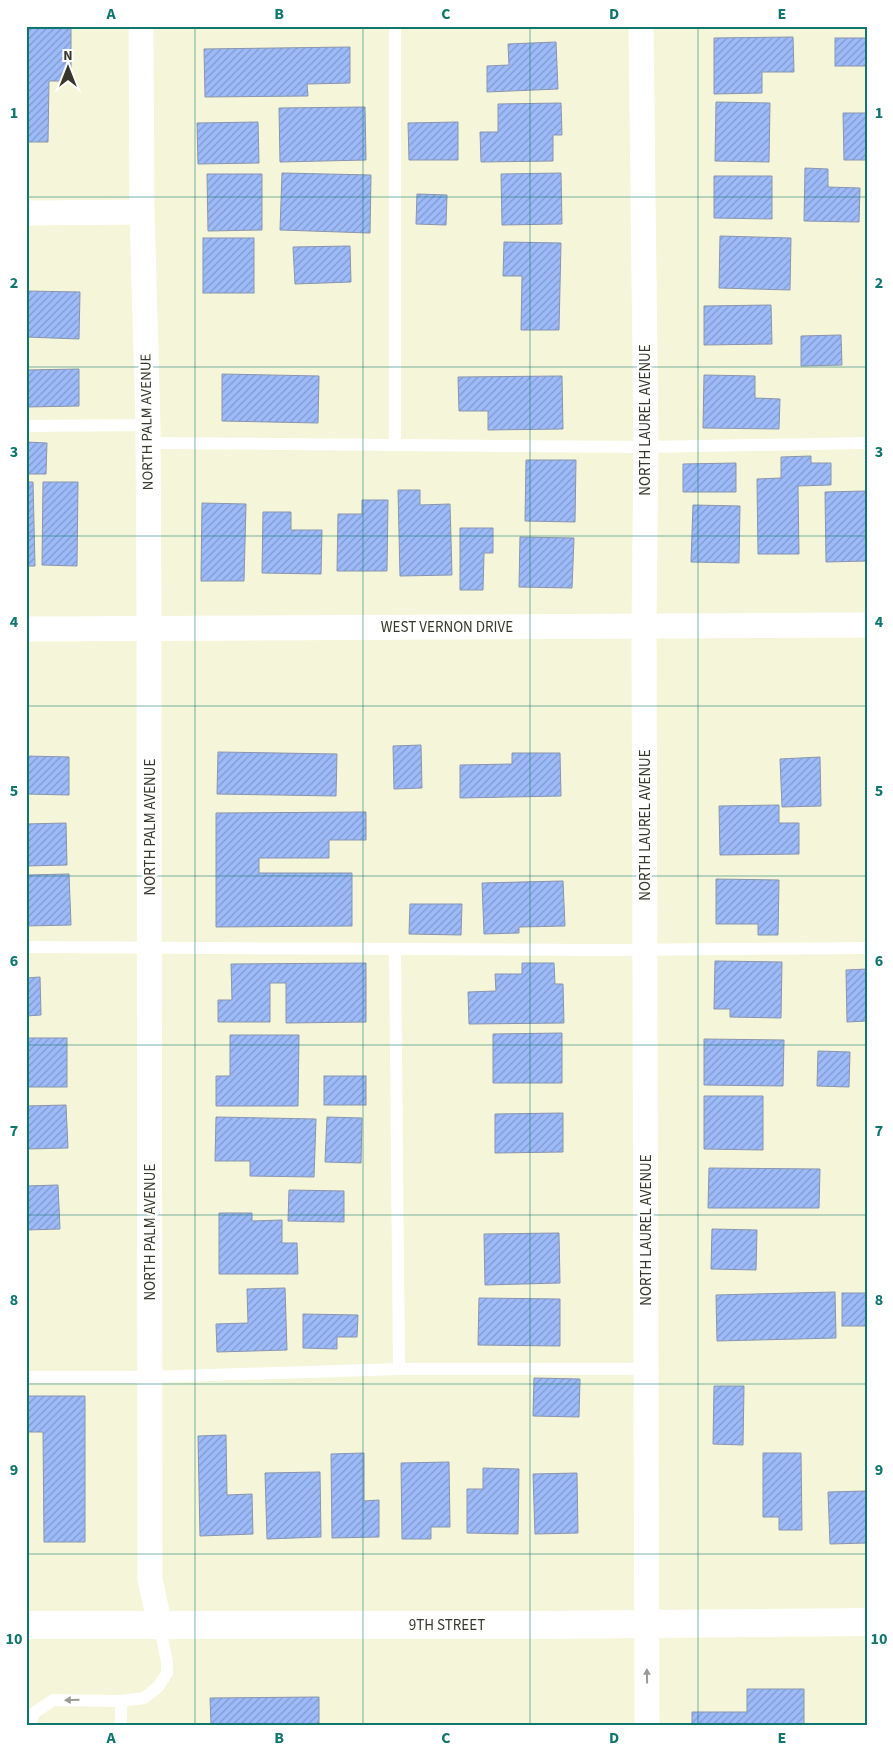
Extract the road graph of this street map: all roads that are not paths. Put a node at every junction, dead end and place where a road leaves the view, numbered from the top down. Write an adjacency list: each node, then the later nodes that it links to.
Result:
1 (142, 26): 4 (street, NORTH PALM AVENUE)
2 (396, 26): 9 (lane)
3 (641, 26): 10 (street, NORTH LAUREL AVENUE)
4 (142, 212): 5 (street); 7 (street, NORTH PALM AVENUE)
5 (26, 213)
6 (26, 426): 7 (lane)
7 (148, 434): 9 (lane); 13 (street, NORTH PALM AVENUE)
8 (867, 443): 10 (lane)
9 (396, 445): 10 (lane)
10 (646, 447): 12 (street, NORTH LAUREL AVENUE)
11 (867, 625): 12 (street, WEST VERNON DRIVE)
12 (644, 626): 13 (street, WEST VERNON DRIVE); 19 (street, NORTH LAUREL AVENUE)
13 (150, 628): 14 (street, WEST VERNON DRIVE); 16 (street, NORTH PALM AVENUE)
14 (26, 629)
15 (26, 947): 16 (lane)
16 (150, 948): 18 (lane); 23 (street, NORTH PALM AVENUE)
17 (867, 948): 19 (lane)
18 (395, 949): 19 (lane); 20 (lane)
19 (645, 950): 21 (street, NORTH LAUREL AVENUE)
20 (399, 1370): 21 (lane); 23 (lane)
21 (646, 1370): 26 (street, NORTH LAUREL AVENUE)
22 (26, 1377): 23 (lane)
23 (150, 1377): 27 (street, NORTH PALM AVENUE)
24 (867, 1622): 26 (street, 9TH STREET)
25 (26, 1625): 27 (street, 9TH STREET)
26 (646, 1625): 27 (street, 9TH STREET); 31 (street, NORTH LAUREL AVENUE, one-way to 26)
27 (160, 1626): 28 (lane)
28 (121, 1701): 29 (lane, one-way to 29); 30 (lane)
29 (30, 1725)
30 (121, 1725)
31 (647, 1725)

